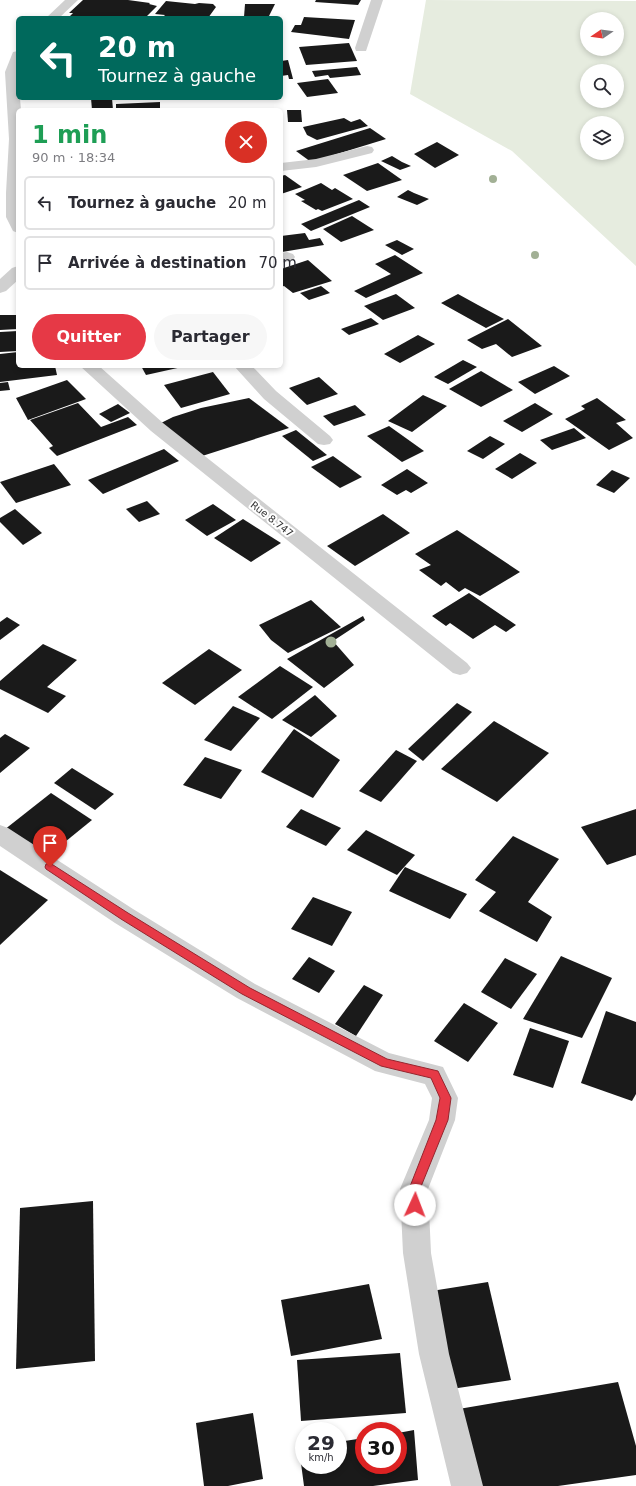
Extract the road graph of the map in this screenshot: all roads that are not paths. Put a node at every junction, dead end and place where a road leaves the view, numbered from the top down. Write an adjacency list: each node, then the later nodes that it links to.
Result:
1 (72, 0): 3 (street)
2 (376, 0): 4 (street)
3 (54, 16)
4 (361, 48)
5 (16, 61): 7 (street)
6 (16, 139): 10 (street)
7 (16, 139)
8 (367, 150): 9 (street)
9 (283, 167)
10 (16, 193): 11 (street)
11 (16, 222)
12 (16, 273): 13 (street)
13 (0, 288)
14 (91, 368): 17 (street, Rue 8.747)
15 (245, 368): 16 (street)
16 (324, 440)
17 (460, 668)
18 (0, 834): 19 (street)
19 (467, 1486)

